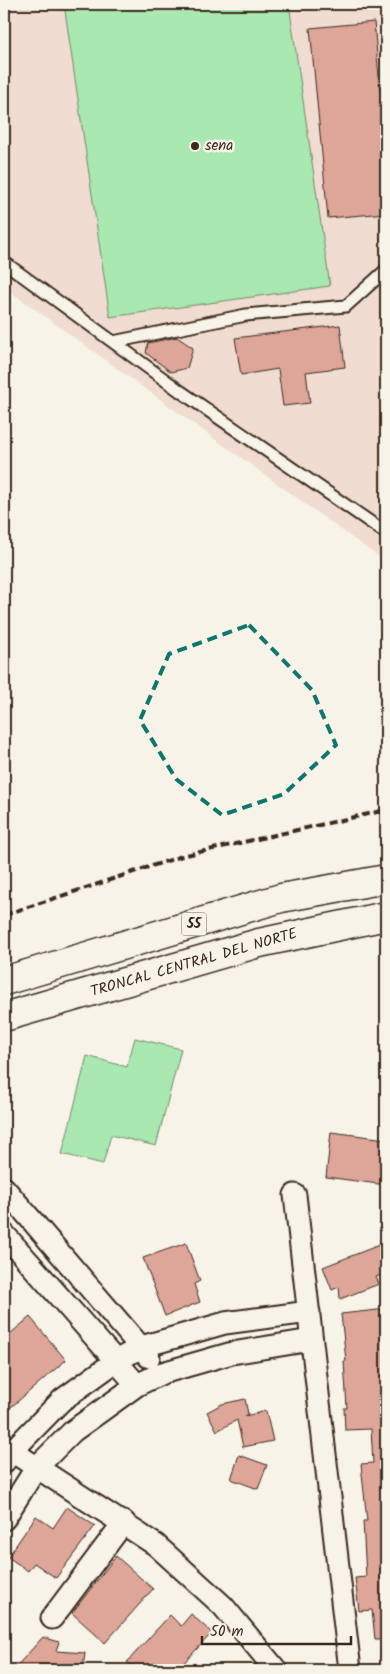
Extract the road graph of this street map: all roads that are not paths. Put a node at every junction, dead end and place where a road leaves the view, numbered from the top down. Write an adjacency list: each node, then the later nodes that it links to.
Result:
1 (4, 262): 3 (lane)
2 (386, 270): 3 (lane)
3 (113, 342): 4 (lane)
4 (386, 532)
5 (386, 880): 7 (highway, 55)
6 (386, 916): 8 (highway, TRONCAL CENTRAL DEL NORTE / 55)
7 (4, 981)
8 (4, 1017)
9 (4, 1188): 11 (street)
10 (295, 1195): 14 (street)
11 (21, 1208): 12 (street); 16 (street)
12 (4, 1222)
13 (4, 1234): 17 (street)
14 (309, 1312): 15 (street); 16 (street)
15 (311, 1340): 18 (street); 26 (street)
16 (142, 1347): 17 (street); 18 (street)
17 (116, 1361): 19 (street); 20 (street)
18 (162, 1373): 19 (street)
19 (137, 1385): 21 (street)
20 (7, 1453): 21 (street)
21 (36, 1468): 22 (street); 23 (street)
22 (4, 1519)
23 (124, 1522): 24 (street); 25 (street)
24 (52, 1618)
25 (276, 1670)
26 (350, 1670)

